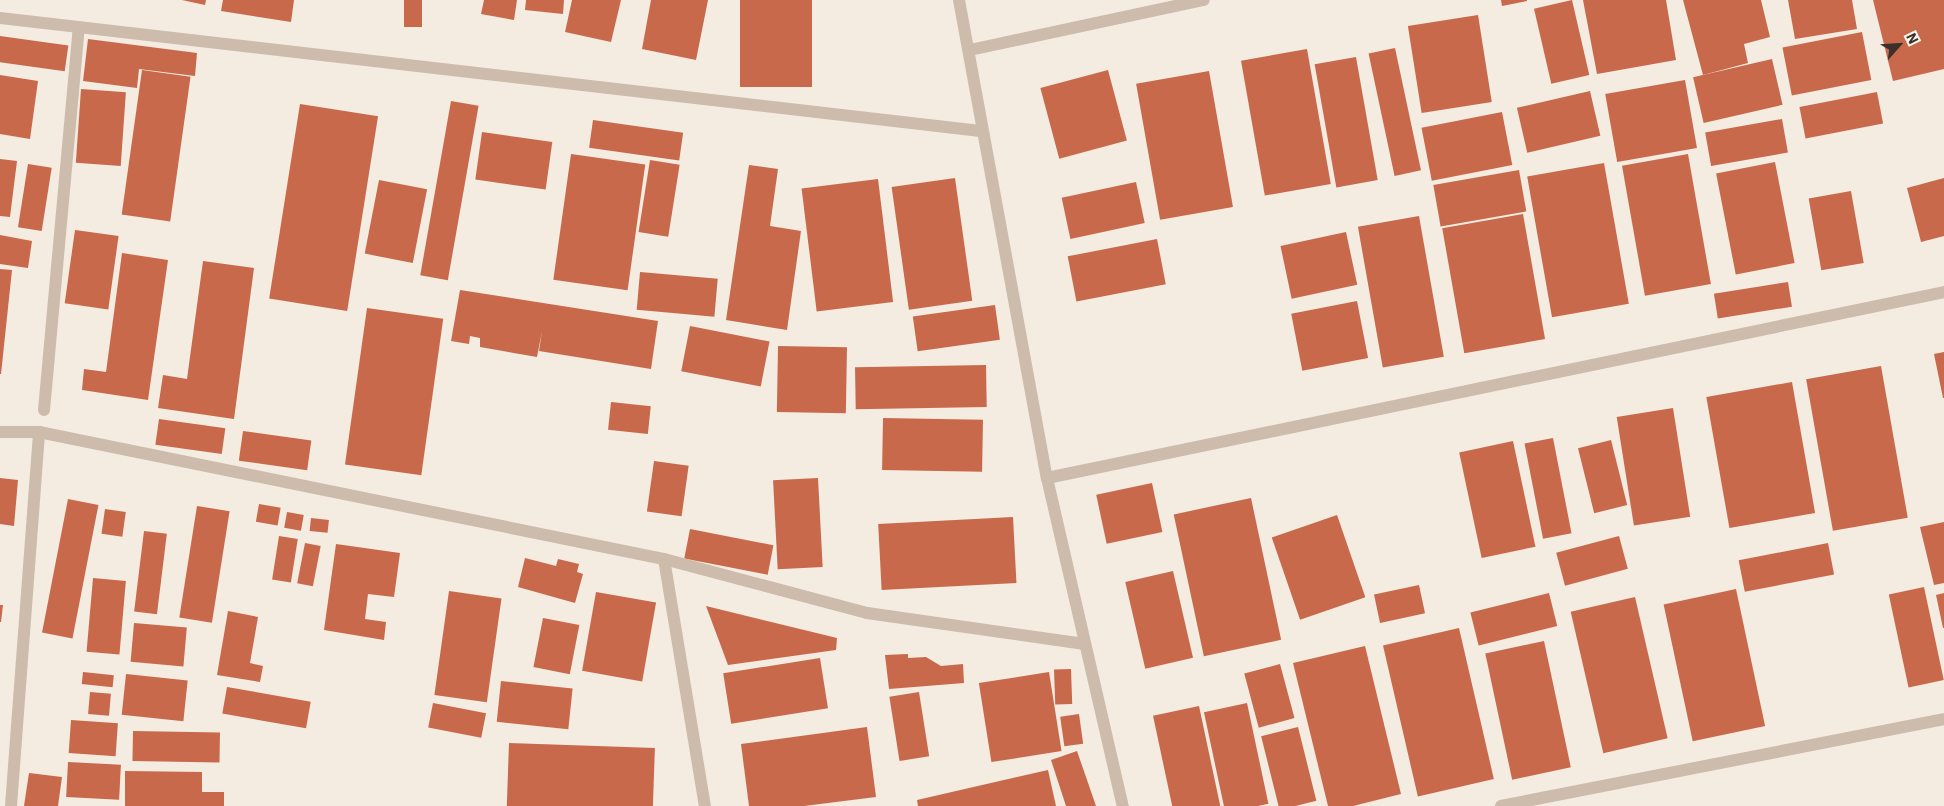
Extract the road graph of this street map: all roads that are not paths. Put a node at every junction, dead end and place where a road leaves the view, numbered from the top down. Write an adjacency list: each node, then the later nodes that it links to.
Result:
1 (959, 0): 5 (street)
2 (1204, 0): 5 (street)
3 (0, 18): 4 (street)
4 (79, 29): 6 (street); 8 (street)
5 (970, 50): 6 (street)
6 (981, 131): 11 (street)
7 (1944, 292): 11 (street)
8 (44, 410)
9 (0, 432): 10 (street)
10 (39, 432): 12 (street); 15 (street)
11 (1047, 478): 13 (street)
12 (664, 559): 13 (street); 16 (street)
13 (1085, 644): 17 (street)
14 (1944, 719): 18 (street)
15 (11, 806)
16 (705, 806)
17 (1123, 806)
18 (1501, 806)

